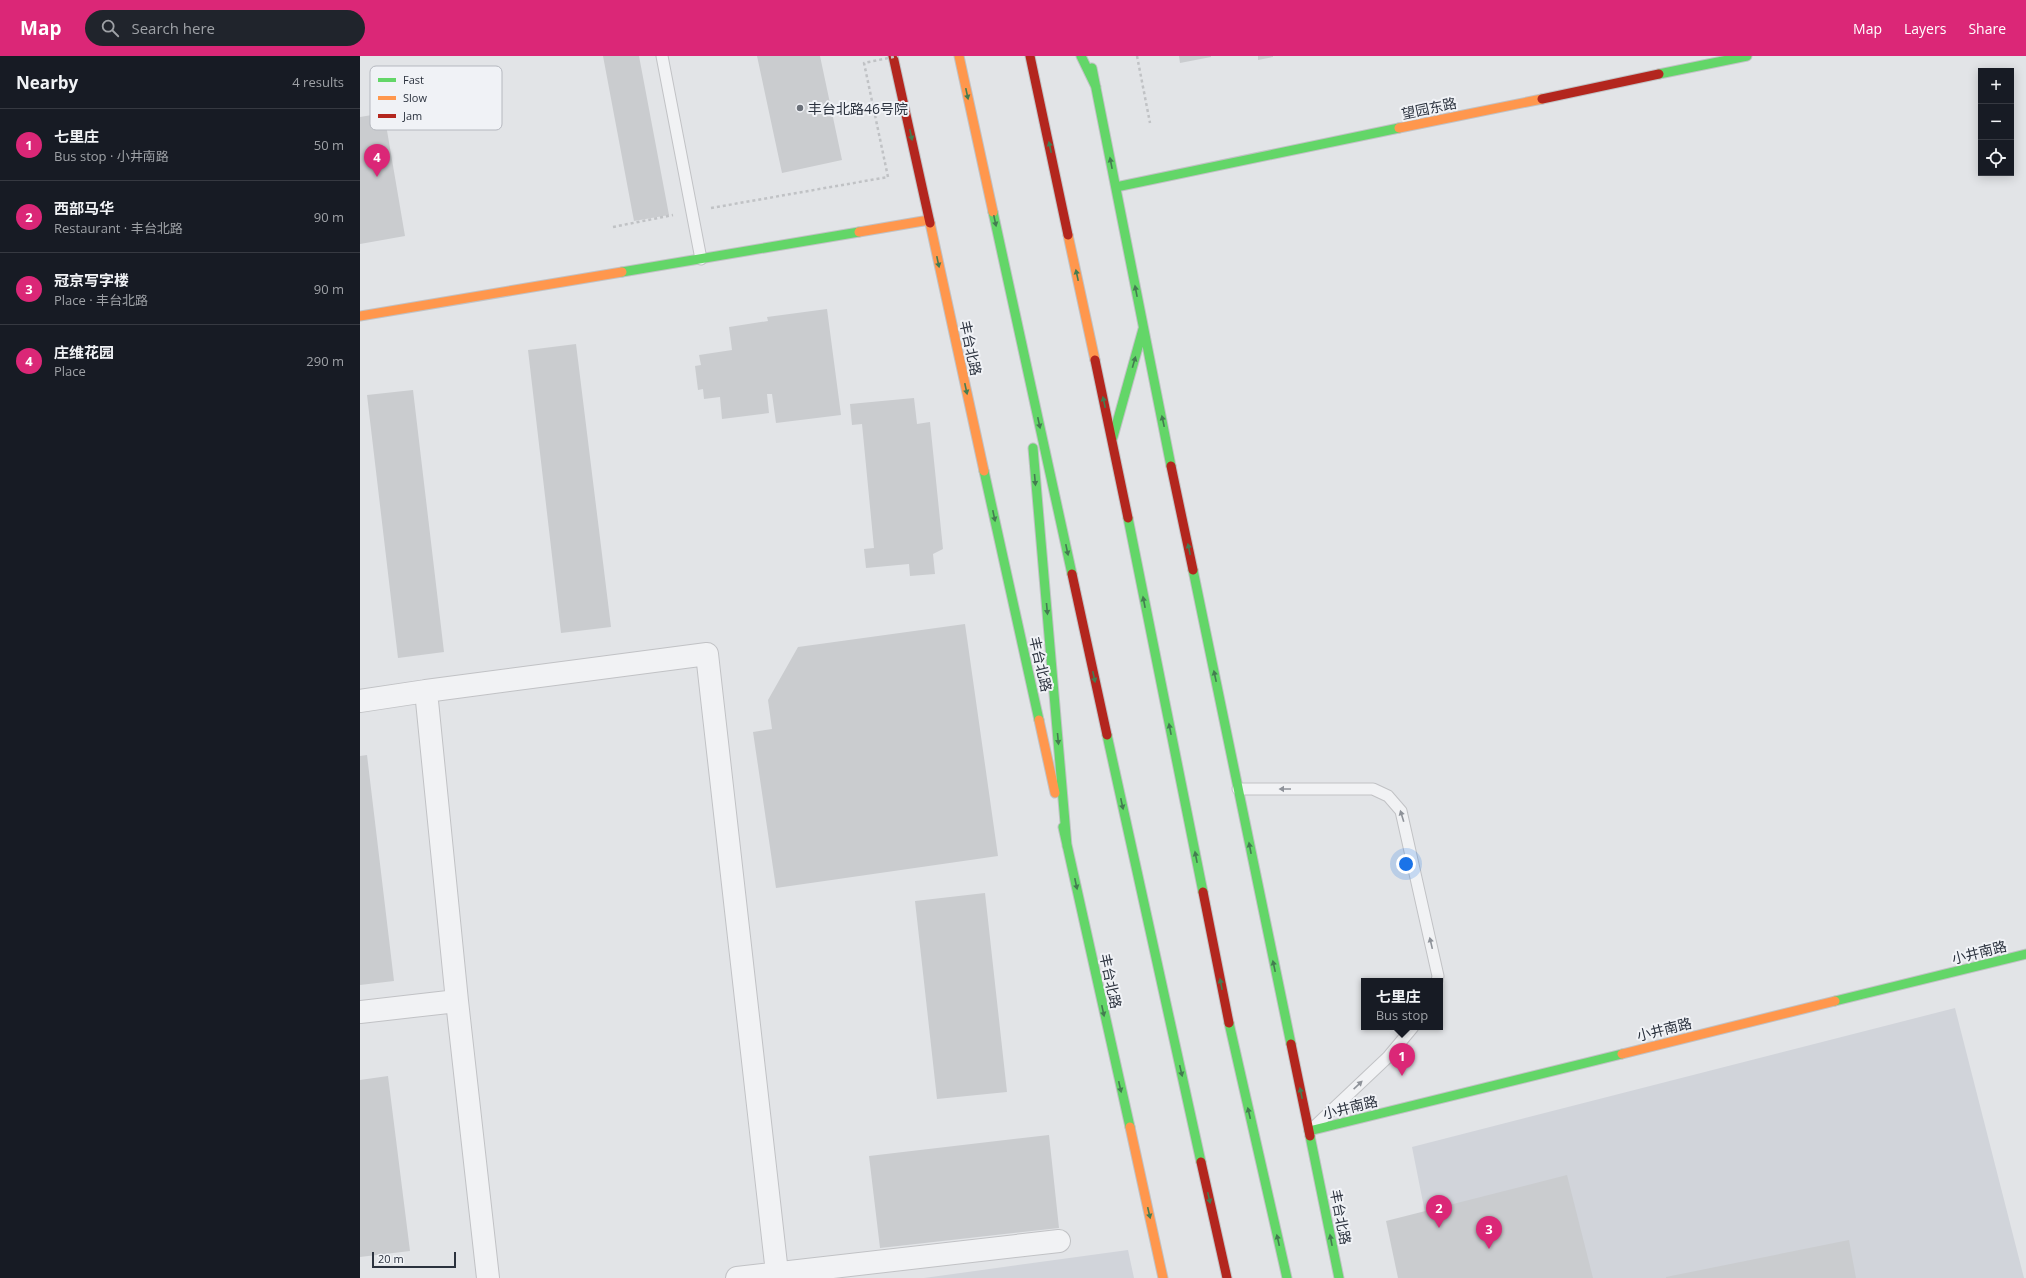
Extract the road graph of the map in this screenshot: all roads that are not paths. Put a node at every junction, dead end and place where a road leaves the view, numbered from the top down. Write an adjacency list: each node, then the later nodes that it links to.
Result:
1 (662, 56): 11 (lane)
2 (893, 56): 10 (main road, 丰台北路, one-way to 10)
3 (959, 56): 14 (main road, one-way to 14)
4 (1030, 56): 15 (main road, one-way to 4)
5 (1081, 56): 8 (main road)
6 (1090, 56): 8 (main road, 丰台北路)
7 (1747, 56): 9 (main road, 望园东路)
8 (1096, 87): 9 (main road, 丰台北路, one-way to 8)
9 (1116, 187): 13 (main road, 丰台北路, one-way to 9)
10 (929, 220): 11 (main road); 19 (main road, 丰台北路, one-way to 19)
11 (701, 258): 12 (main road)
12 (360, 316)
13 (1143, 329): 15 (main road, one-way to 13); 18 (main road, 丰台北路, one-way to 13)
14 (1025, 357): 19 (main road, one-way to 19); 31 (main road, one-way to 31)
15 (1112, 440): 32 (main road, one-way to 15)
16 (426, 691): 17 (street); 22 (street); 27 (street)
17 (360, 701)
18 (1238, 789): 21 (lane, one-way to 18); 25 (main road, 丰台北路, one-way to 18)
19 (1067, 846): 30 (main road, 丰台北路, one-way to 30)
20 (2026, 954): 25 (main road, 小井南路)
21 (1438, 978)
22 (456, 1001): 23 (street); 28 (street)
23 (360, 1012)
24 (1410, 1030): 25 (lane, one-way to 24)
25 (1309, 1131): 33 (main road, 丰台北路, one-way to 25)
26 (1059, 1241): 27 (street)
27 (777, 1273): 29 (street)
28 (488, 1278)
29 (738, 1278)
30 (1163, 1278)
31 (1227, 1278)
32 (1286, 1278)
33 (1339, 1278)

